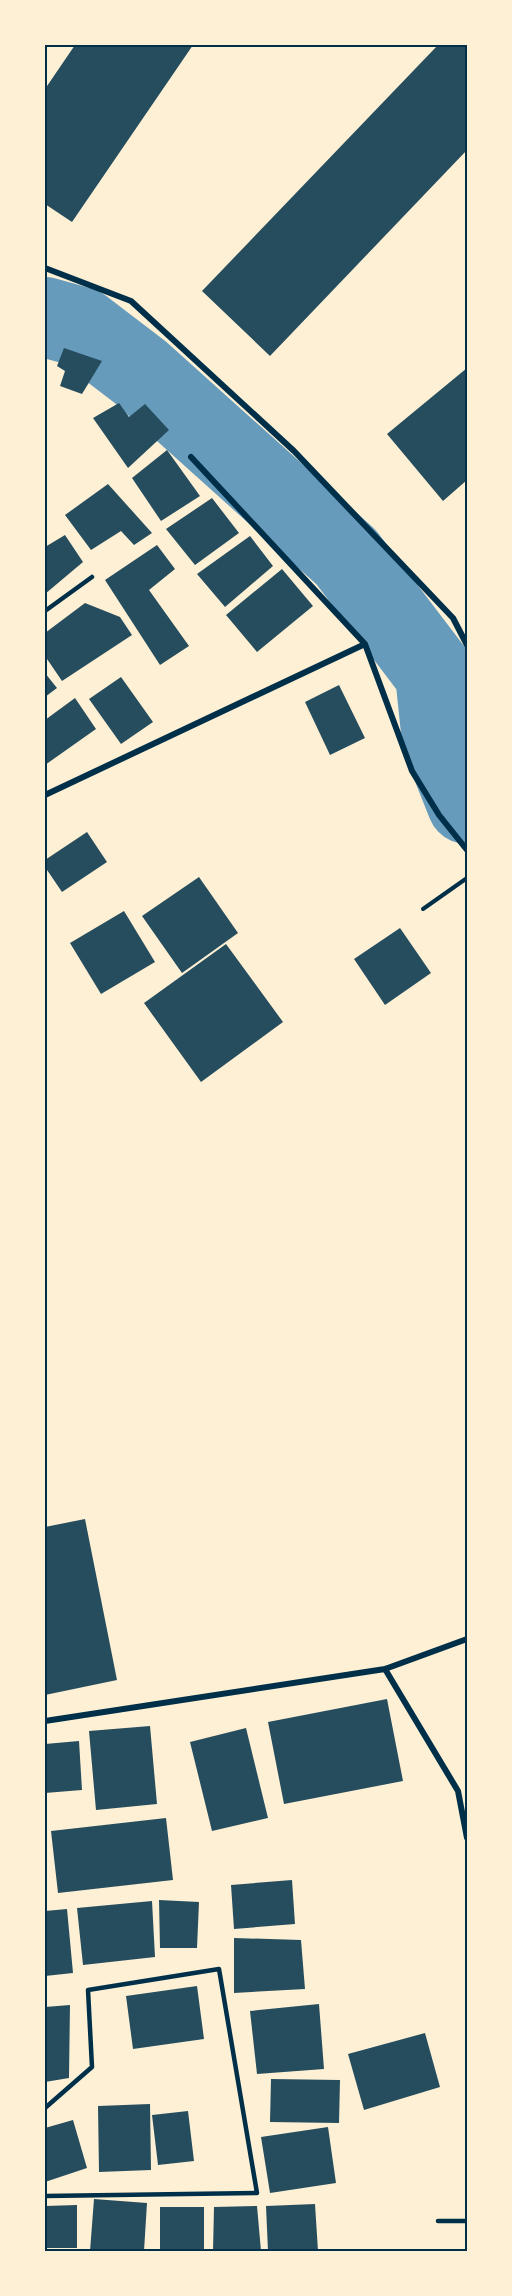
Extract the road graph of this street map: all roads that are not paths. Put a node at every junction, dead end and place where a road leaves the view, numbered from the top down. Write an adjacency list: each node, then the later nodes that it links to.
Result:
1 (45, 268): 6 (street)
2 (191, 457): 5 (street)
3 (92, 577): 4 (lane)
4 (45, 611)
5 (365, 644): 7 (street); 8 (street)
6 (467, 645)
7 (45, 795)
8 (467, 850)
9 (467, 1639): 10 (street)
10 (385, 1670): 11 (street); 12 (street)
11 (45, 1721)
12 (467, 1838)
13 (45, 2108): 14 (lane)
14 (45, 2196)
15 (438, 2221): 16 (lane)
16 (467, 2221)

